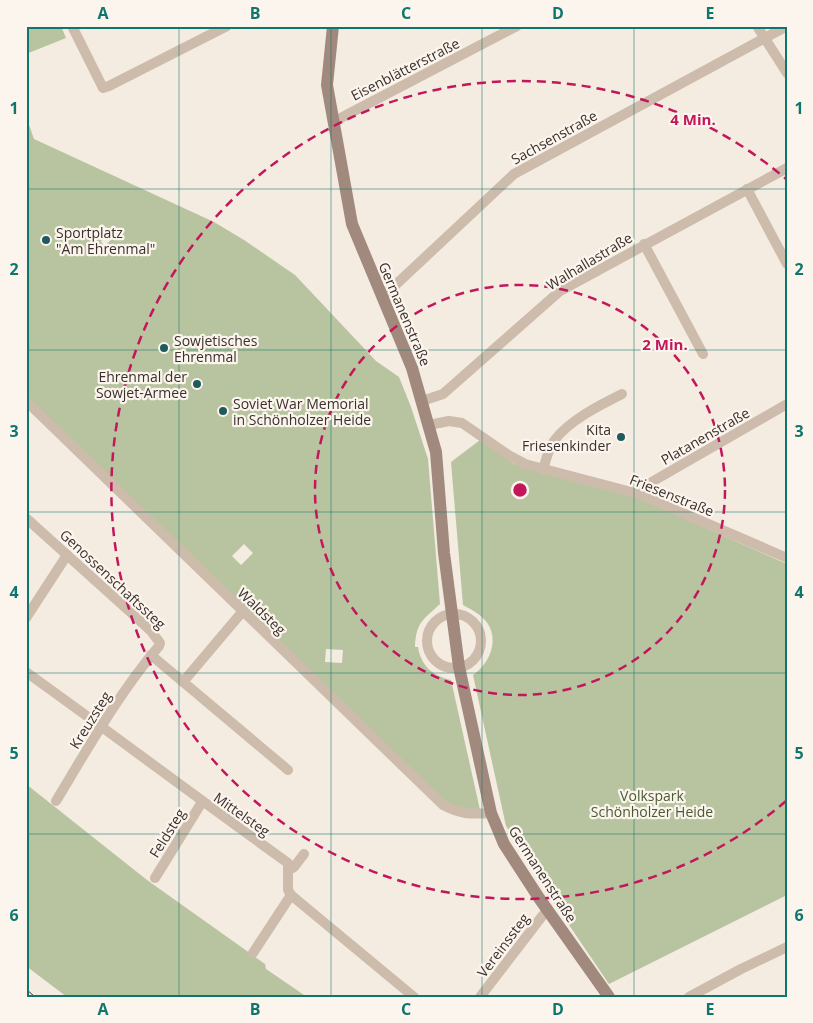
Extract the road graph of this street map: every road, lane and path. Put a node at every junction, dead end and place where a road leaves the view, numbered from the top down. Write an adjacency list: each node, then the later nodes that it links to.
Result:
1 (72, 26): 2 (street)
2 (227, 26)
3 (333, 26): 9 (main road, Germanenstraße)
4 (517, 26): 9 (street, Eisenblätterstraße)
5 (757, 26): 7 (street)
6 (787, 26): 7 (street, Sachsenstraße)
7 (765, 39): 8 (street); 14 (street, Sachsenstraße)
8 (787, 73)
9 (333, 122): 14 (main road, Germanenstraße)
10 (787, 168): 11 (street, Walhallastraße)
11 (747, 189): 12 (street, Walhallastraße); 13 (street)
12 (644, 244): 15 (street); 18 (street, Walhallastraße)
13 (787, 264)
14 (381, 295): 18 (main road, Germanenstraße)
15 (703, 354)
16 (622, 394): 21 (street)
17 (26, 401): 26 (street, Waldsteg)
18 (422, 401): 20 (main road, Germanenstraße)
19 (787, 404): 22 (street, Platanenstraße)
20 (429, 425): 21 (street, Friesenstraße); 27 (main road, Germanenstraße)
21 (543, 470): 22 (street, Friesenstraße)
22 (639, 494): 25 (street, Friesenstraße)
23 (26, 518): 24 (street, Genossenschaftssteg)
24 (67, 555): 28 (street); 29 (street, Genossenschaftssteg)
25 (787, 558)
26 (243, 611): 32 (street); 37 (street, Waldsteg)
27 (452, 614): 30 (main road, Germanenstraße); 30 (street); 30 (street)
28 (26, 618)
29 (151, 655): 32 (street); 33 (street, Kreuzsteg)
30 (459, 667): 37 (main road, Germanenstraße)
31 (26, 672): 33 (street, Mittelsteg)
32 (183, 682): 34 (street)
33 (102, 726): 35 (street, Kreuzsteg); 36 (street, Mittelsteg)
34 (288, 770)
35 (56, 801)
36 (202, 802): 39 (street, Mittelsteg); 40 (street, Feldsteg)
37 (491, 813): 42 (main road, Germanenstraße)
38 (304, 854): 39 (street)
39 (289, 870): 41 (street)
40 (155, 878)
41 (291, 894): 44 (street); 45 (street)
42 (548, 912): 46 (street, Vereinssteg); 47 (main road, Germanenstraße)
43 (787, 947): 48 (street)
44 (253, 953)
45 (414, 997)
46 (480, 997)
47 (609, 997)
48 (689, 997)

